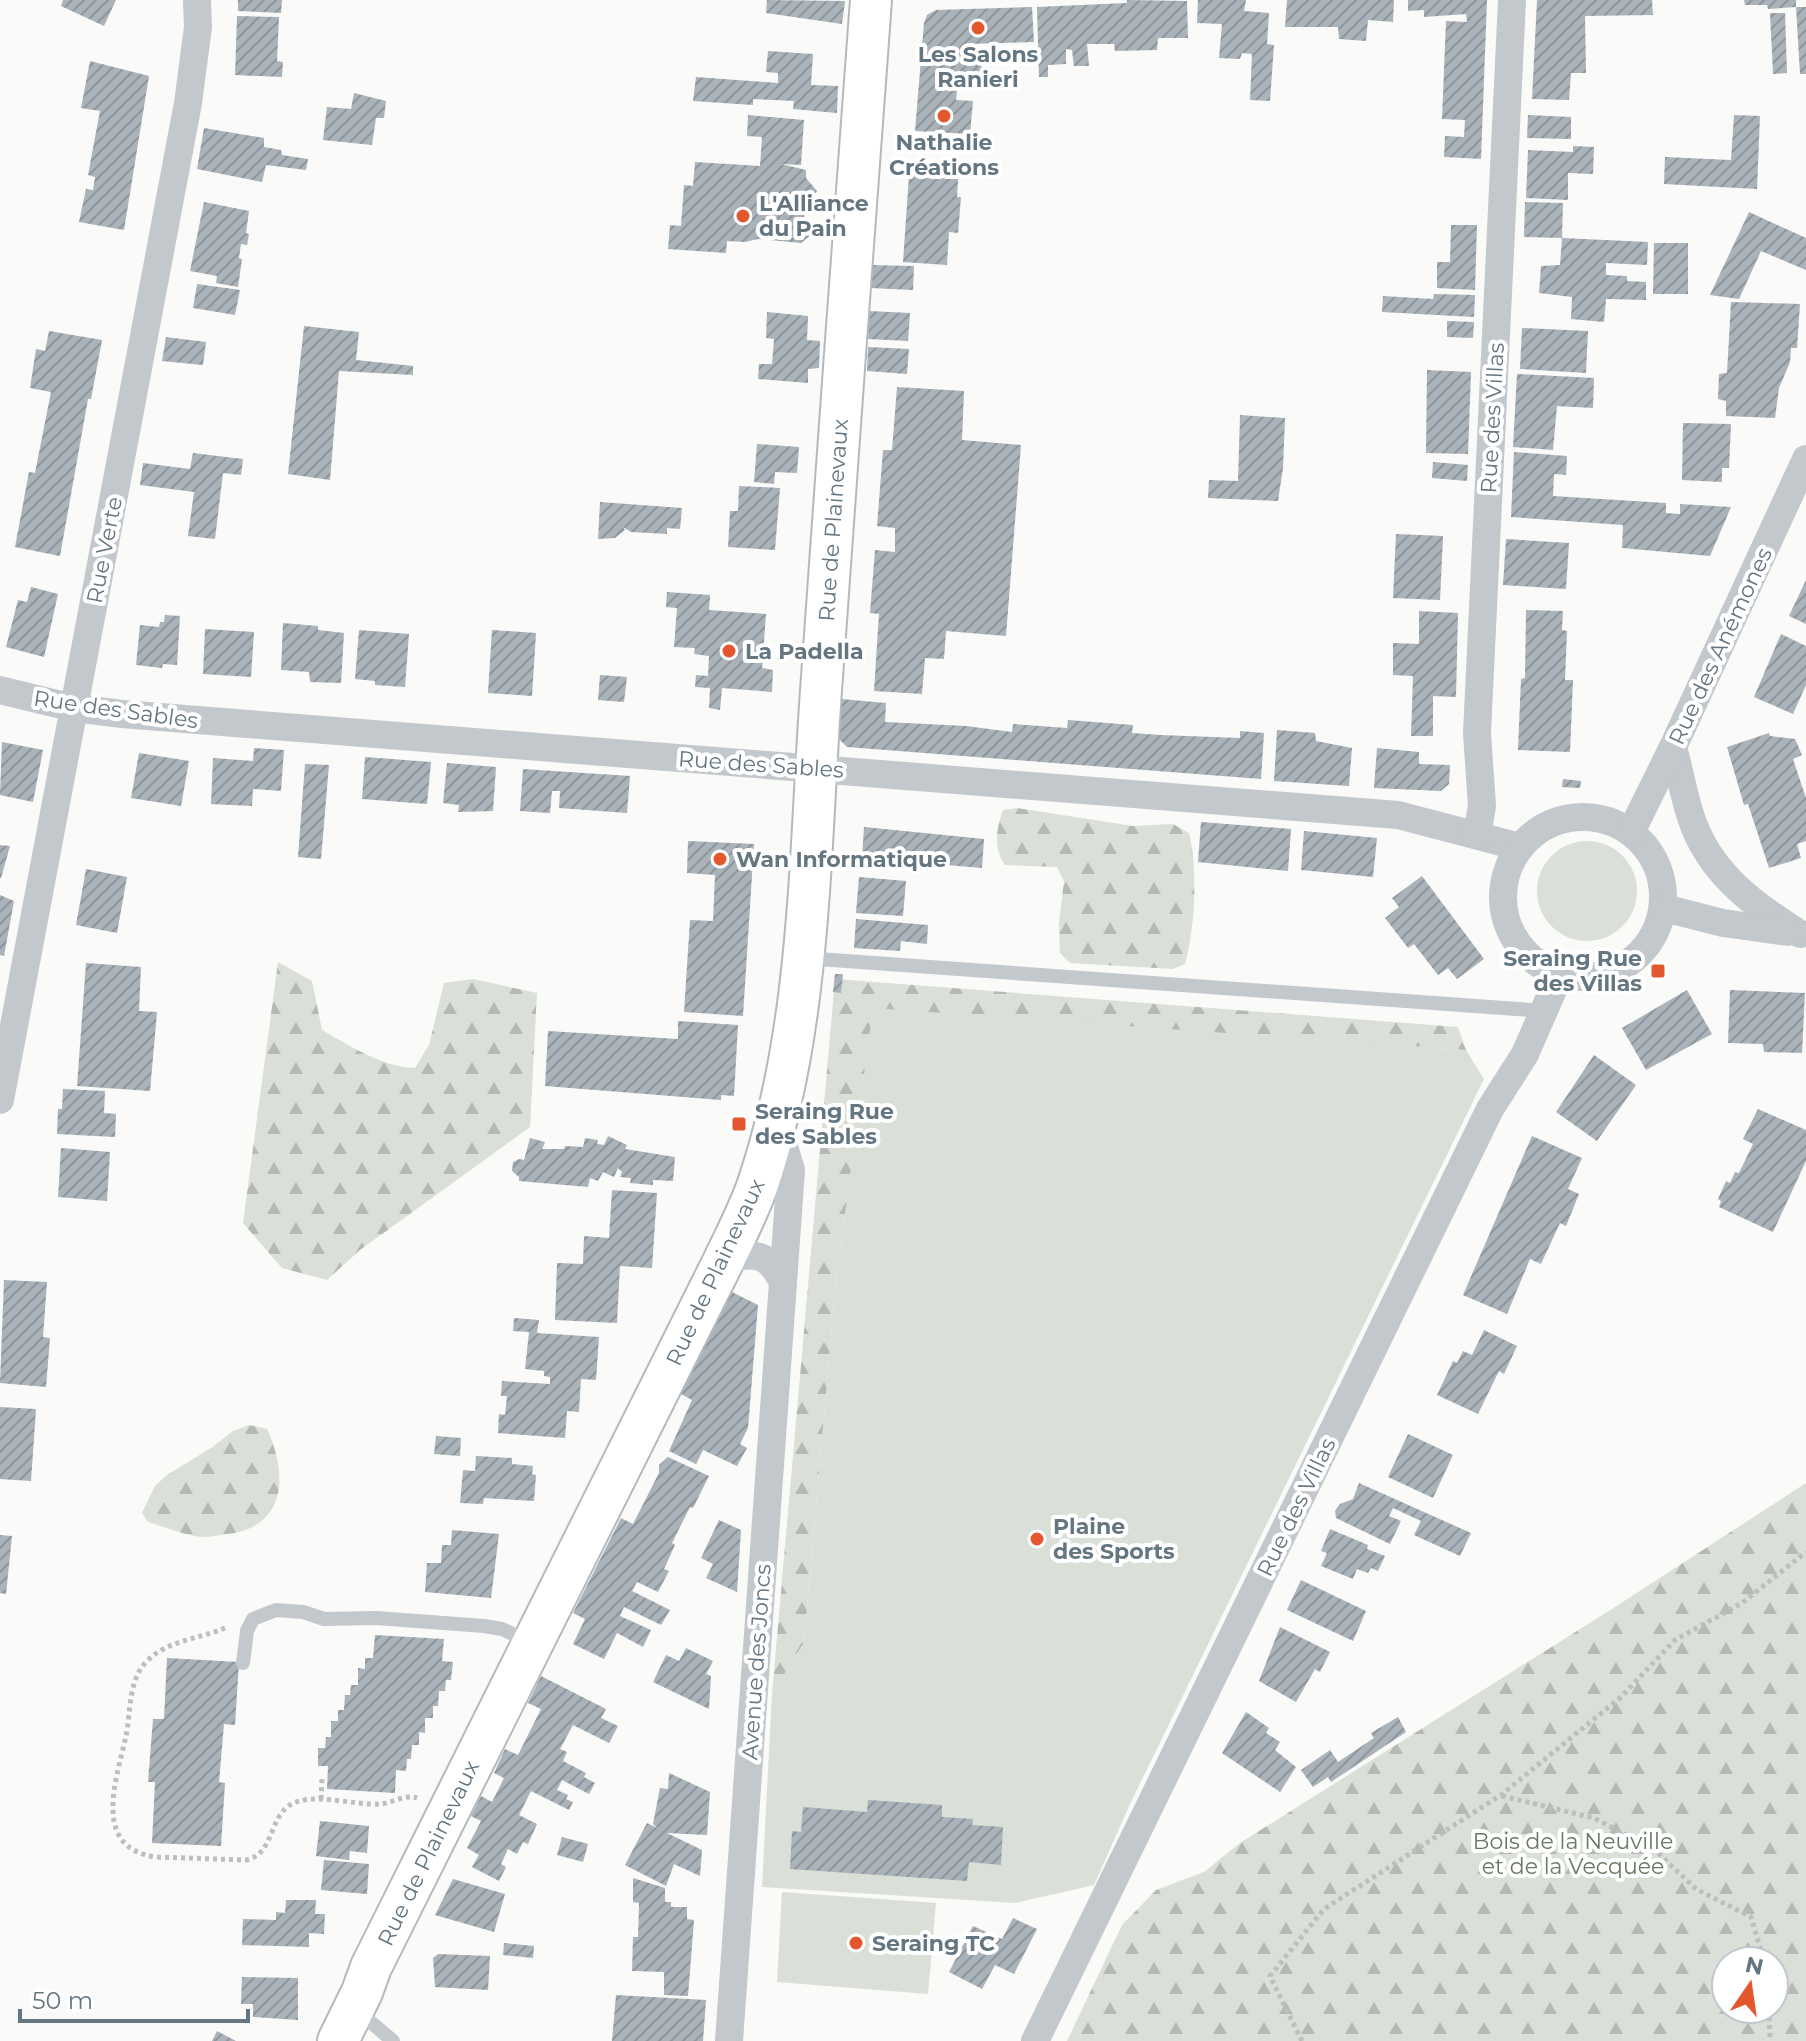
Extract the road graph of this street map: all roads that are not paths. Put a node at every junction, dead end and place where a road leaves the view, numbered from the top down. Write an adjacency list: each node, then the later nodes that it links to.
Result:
1 (197, 0): 6 (street, Rue Verte)
2 (871, 0): 8 (street, Rue de Plainevaux)
3 (1512, 0): 10 (street, Rue des Villas)
4 (1806, 459): 7 (street, Rue des Anémones)
5 (0, 690): 6 (street, Rue des Sables)
6 (74, 708): 8 (street, Rue des Sables); 17 (street, Rue Verte)
7 (1673, 747): 9 (street, Rue des Anémones); 13 (street)
8 (815, 768): 10 (street, Rue des Sables); 14 (street, Rue de Plainevaux)
9 (1631, 832): 11 (street); 12 (street)
10 (1477, 835): 11 (street, Rue des Sables)
11 (1520, 847): 15 (street)
12 (1664, 908): 13 (street); 15 (street)
13 (1803, 934)
14 (804, 958): 16 (lane); 18 (street, Rue de Plainevaux)
15 (1560, 974): 16 (street, Rue des Villas)
16 (1545, 1011): 26 (street, Rue des Villas)
17 (0, 1100)
18 (773, 1129): 19 (street, Rue de Plainevaux); 20 (street, Avenue des Joncs)
19 (724, 1260): 20 (street); 21 (street, Rue de Plainevaux)
20 (783, 1283): 25 (street, Avenue des Joncs)
21 (531, 1643): 22 (lane); 23 (street, Rue de Plainevaux)
22 (243, 1663)
23 (345, 2027): 24 (lane)
24 (393, 2041)
25 (729, 2041)
26 (1035, 2041)

